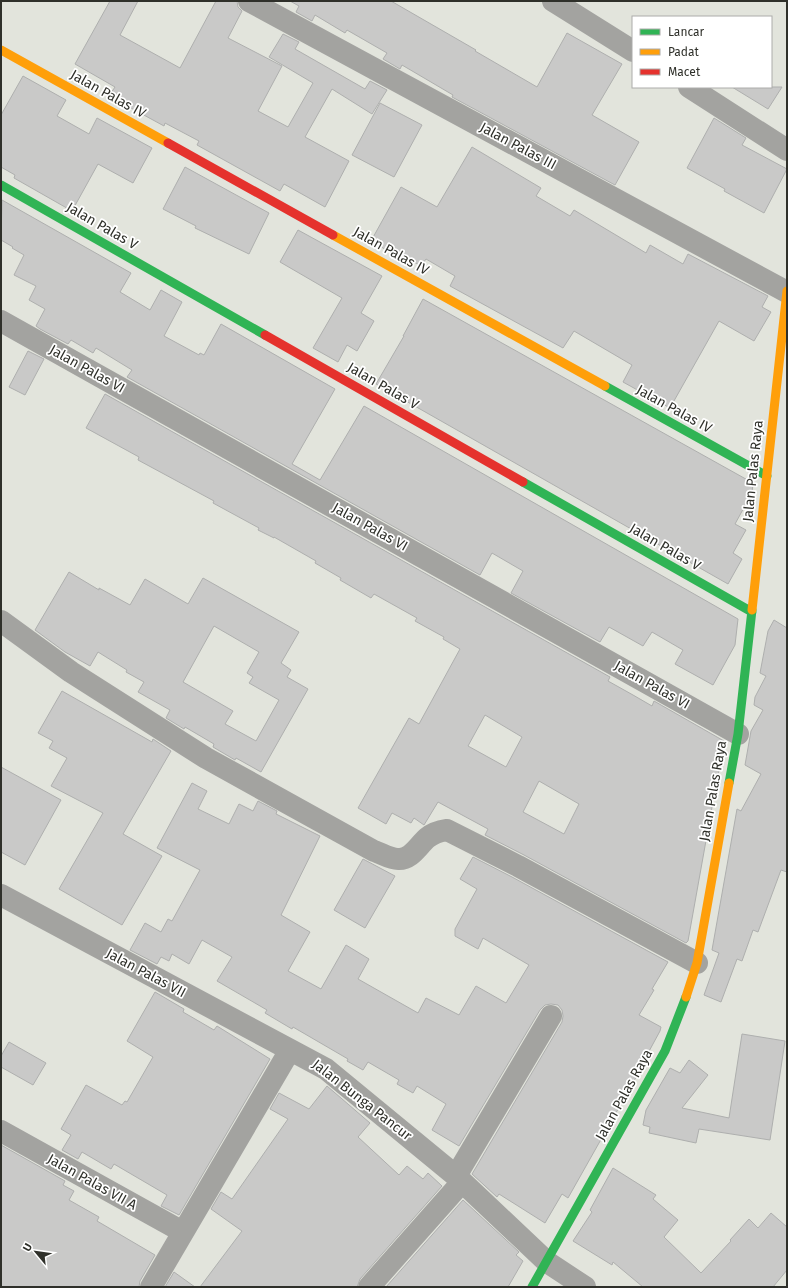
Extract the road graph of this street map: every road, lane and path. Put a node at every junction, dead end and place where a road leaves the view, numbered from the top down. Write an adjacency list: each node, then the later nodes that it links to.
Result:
1 (249, 1): 8 (street, Jalan Palas III)
2 (553, 1): 4 (street)
3 (1, 50): 10 (street, Jalan Palas IV)
4 (632, 50)
5 (691, 88): 6 (street)
6 (787, 150)
7 (1, 185): 11 (street, Jalan Palas V)
8 (787, 291): 10 (street, Jalan Palas Raya)
9 (1, 321): 13 (street, Jalan Palas VI)
10 (767, 476): 11 (street, Jalan Palas Raya)
11 (752, 612): 13 (street, Jalan Palas Raya)
12 (1, 621): 15 (street)
13 (738, 734): 15 (street, Jalan Palas Raya)
14 (1, 895): 17 (street, Jalan Palas VII)
15 (697, 963): 21 (street, Jalan Palas Raya)
16 (551, 1016): 19 (street)
17 (290, 1050): 19 (street, Jalan Bunga Pancur); 20 (street)
18 (1, 1131): 20 (street, Jalan Palas VII A)
19 (459, 1179): 21 (street, Jalan Bunga Pancur); 23 (street)
20 (183, 1232): 22 (street)
21 (547, 1262): 24 (street); 25 (street, Jalan Bunga Pancur)
22 (151, 1287)
23 (369, 1287)
24 (532, 1287)
25 (585, 1287)

